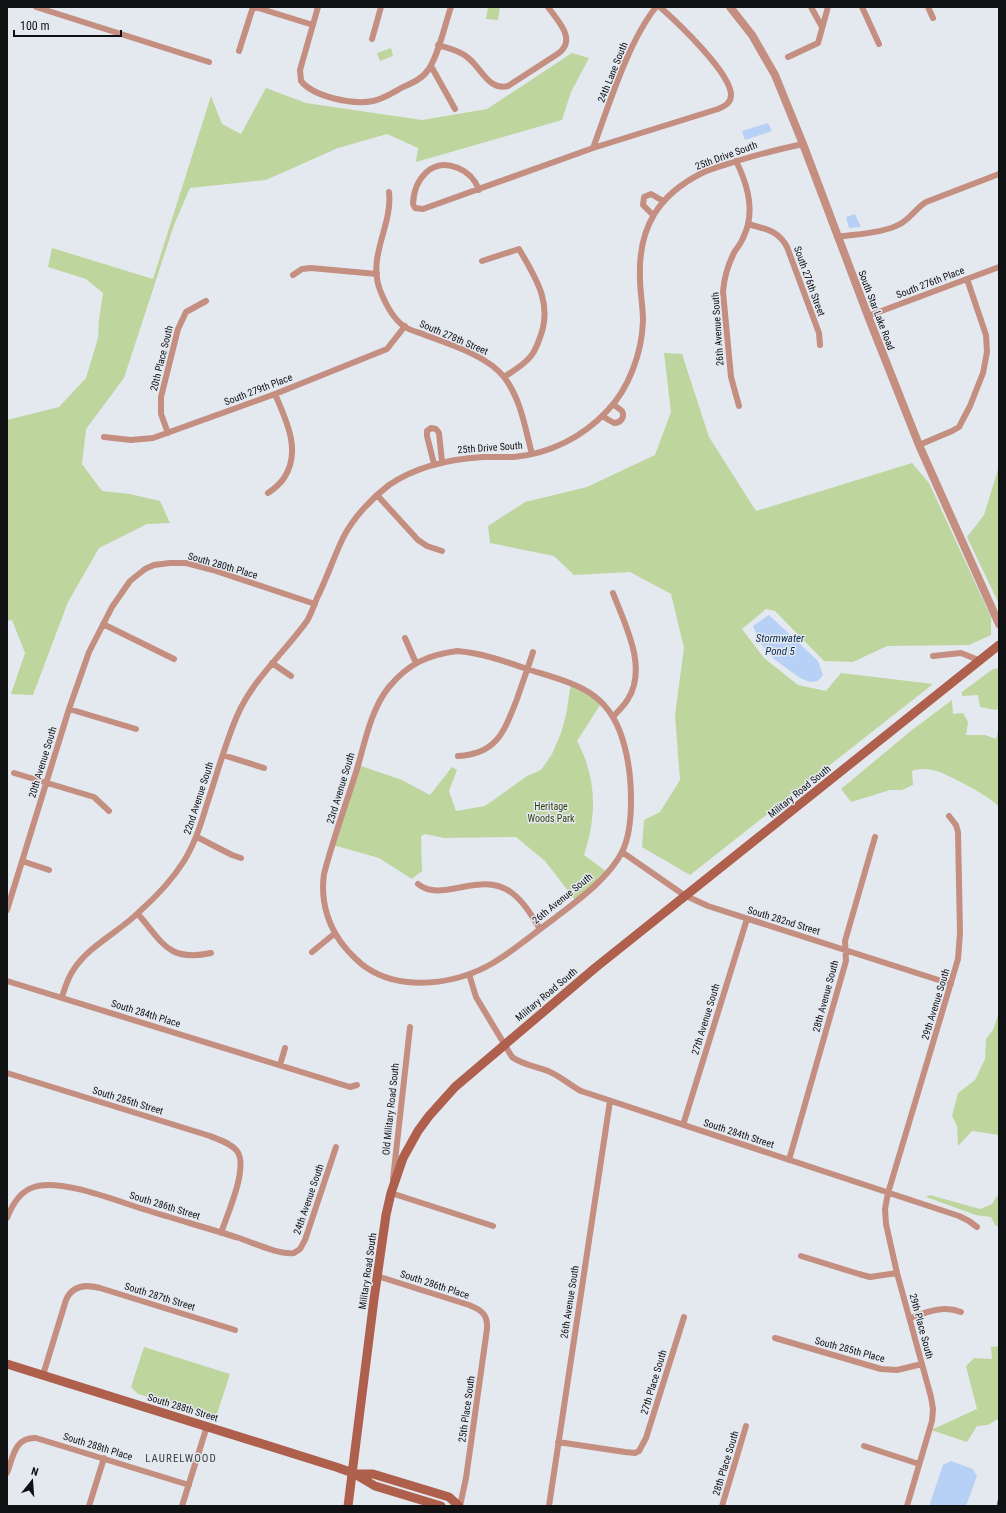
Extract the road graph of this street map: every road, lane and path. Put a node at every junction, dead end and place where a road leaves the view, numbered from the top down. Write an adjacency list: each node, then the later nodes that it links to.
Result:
1 (36, 7): 22 (street)
2 (254, 7): 15 (street); 20 (street)
3 (318, 7): 15 (street)
4 (381, 7): 17 (street)
5 (450, 7): 19 (street)
6 (548, 7): 19 (street)
7 (656, 7): 26 (street, 24th Lane South)
8 (660, 7): 26 (street)
9 (811, 7): 16 (street)
10 (828, 7): 16 (street)
11 (862, 7): 18 (street)
12 (928, 7): 14 (street)
13 (733, 8): 25 (street, South Star Lake Road)
14 (933, 18)
15 (313, 25): 23 (street)
16 (822, 27): 21 (street)
17 (372, 39)
18 (879, 44)
19 (438, 45): 23 (street)
20 (239, 51)
21 (788, 57)
22 (209, 62)
23 (431, 66): 24 (street)
24 (455, 109)
25 (803, 144): 27 (street, 25th Drive South); 34 (street, South Star Lake Road)
26 (593, 148): 29 (street)
27 (736, 161): 31 (street, 25th Drive South); 33 (street, 26th Avenue South)
28 (999, 174): 34 (street)
29 (479, 190): 29 (street)
30 (389, 192): 37 (street)
31 (663, 201): 32 (street, 25th Drive South); 32 (street)
32 (653, 215): 46 (street, 25th Drive South)
33 (748, 224): 43 (street, South 276th Street); 47 (street, 26th Avenue South)
34 (838, 237): 41 (street, South Star Lake Road)
35 (482, 261): 44 (street)
36 (999, 267): 39 (street, South 276th Place)
37 (377, 274): 38 (street); 42 (street)
38 (293, 275)
39 (967, 279): 41 (street, South 276th Place); 51 (street)
40 (206, 300): 49 (street, 20th Place South)
41 (868, 316): 51 (street, South Star Lake Road)
42 (405, 326): 44 (street, South 278th Street); 45 (street, South 279th Place)
43 (820, 345)
44 (504, 377): 52 (street, South 278th Street)
45 (275, 394): 49 (street, South 279th Place); 55 (street)
46 (613, 404): 48 (street, 25th Drive South); 48 (street)
47 (739, 406)
48 (602, 416): 52 (street, 25th Drive South)
49 (168, 433): 50 (street, South 279th Place)
50 (104, 437)
51 (919, 445): 61 (street, South Star Lake Road)
52 (532, 454): 53 (street, 25th Drive South)
53 (442, 462): 54 (street, 25th Drive South); 54 (street)
54 (434, 464): 56 (street, 25th Drive South)
55 (268, 493)
56 (377, 495): 57 (street); 59 (street, 22nd Avenue South)
57 (442, 551)
58 (614, 593): 73 (street)
59 (315, 604): 60 (street, South 280th Place); 68 (street, 22nd Avenue South)
60 (103, 624): 66 (street); 72 (street, 20th Avenue South)
61 (999, 624)
62 (405, 638): 69 (street)
63 (999, 645): 67 (main road, Military Road South)
64 (533, 652): 70 (street)
65 (933, 656): 67 (street)
66 (174, 659)
67 (981, 661): 89 (main road, Military Road South)
68 (272, 663): 71 (street); 75 (street, 22nd Avenue South)
69 (416, 663): 70 (street); 94 (street, 23rd Avenue South)
70 (528, 669): 73 (street); 76 (street)
71 (291, 676)
72 (69, 709): 74 (street); 79 (street, 20th Avenue South)
73 (614, 716): 84 (street, 26th Avenue South)
74 (136, 729)
75 (223, 755): 77 (street); 82 (street, 22nd Avenue South)
76 (458, 756)
77 (264, 768)
78 (14, 773): 79 (street)
79 (46, 782): 80 (street); 86 (street, 20th Avenue South)
80 (109, 812)
81 (949, 816): 100 (street, 29th Avenue South)
82 (197, 837): 85 (street); 91 (street, 22nd Avenue South)
83 (875, 837): 95 (street, 28th Avenue South)
84 (622, 852): 89 (street, South 282nd Street); 93 (street, 26th Avenue South)
85 (242, 858)
86 (22, 861): 87 (street); 90 (street, 20th Avenue South)
87 (48, 870)
88 (418, 884): 93 (street)
89 (684, 896): 92 (street, South 282nd Street); 103 (main road, Military Road South)
90 (7, 910)
91 (138, 914): 97 (street); 101 (street, 22nd Avenue South)
92 (747, 919): 95 (street, South 282nd Street); 109 (street, 27th Avenue South)
93 (540, 929): 98 (street, 26th Avenue South)
94 (334, 934): 96 (street); 98 (street)
95 (846, 950): 100 (street, South 282nd Street); 111 (street, 28th Avenue South)
96 (312, 952)
97 (211, 953)
98 (469, 974): 103 (street)
99 (7, 981): 101 (street, South 284th Place)
100 (951, 984): 113 (street, 29th Avenue South)
101 (62, 997): 105 (street, South 284th Place)
102 (410, 1027): 112 (street, Old Military Road South)
103 (505, 1044): 108 (street, South 284th Street); 112 (main road, Military Road South)
104 (285, 1048): 105 (street)
105 (280, 1065): 107 (street, South 284th Place)
106 (7, 1073): 117 (street, South 285th Street)
107 (357, 1085)
108 (610, 1101): 109 (street, South 284th Street); 133 (street, 26th Avenue South)
109 (683, 1125): 111 (street, South 284th Street)
110 (336, 1147): 118 (street, 24th Avenue South)
111 (789, 1160): 113 (street, South 284th Street)
112 (391, 1193): 115 (street); 121 (main road, Military Road South)
113 (888, 1193): 116 (street, South 284th Street); 120 (street, 29th Place South)
114 (7, 1218): 117 (street, South 286th Street)
115 (493, 1226)
116 (977, 1227)
117 (221, 1233): 118 (street, South 286th Street)
118 (294, 1253)
119 (801, 1256): 120 (street)
120 (897, 1273): 125 (street, 29th Place South)
121 (377, 1276): 123 (street, South 286th Place); 137 (main road, Military Road South)
122 (961, 1312): 125 (street)
123 (485, 1315): 144 (street, 25th Place South)
124 (684, 1317): 133 (street, 27th Place South)
125 (910, 1318): 129 (street, 29th Place South)
126 (235, 1330): 130 (street, South 287th Street)
127 (775, 1338): 129 (street, South 285th Place)
128 (7, 1364): 130 (main road, South 288th Street)
129 (922, 1364): 136 (street, 29th Place South)
130 (43, 1375): 131 (main road, South 288th Street)
131 (207, 1426): 137 (main road, South 288th Street); 139 (street)
132 (746, 1426): 146 (street, 28th Place South)
133 (558, 1442): 145 (street, 26th Avenue South)
134 (864, 1446): 136 (street)
135 (104, 1458): 138 (street, South 288th Place); 139 (street, South 288th Place); 140 (street)
136 (919, 1464): 147 (street, 29th Place South)
137 (352, 1473): 142 (main road, Military Road South); 143 (main road, South 288th Street); 144 (main road, South 288th Street)
138 (7, 1474)
139 (189, 1484): 141 (street)
140 (89, 1506)
141 (182, 1506)
142 (348, 1506)
143 (441, 1506)
144 (460, 1506)
145 (549, 1506)
146 (722, 1506)
147 (907, 1506)

